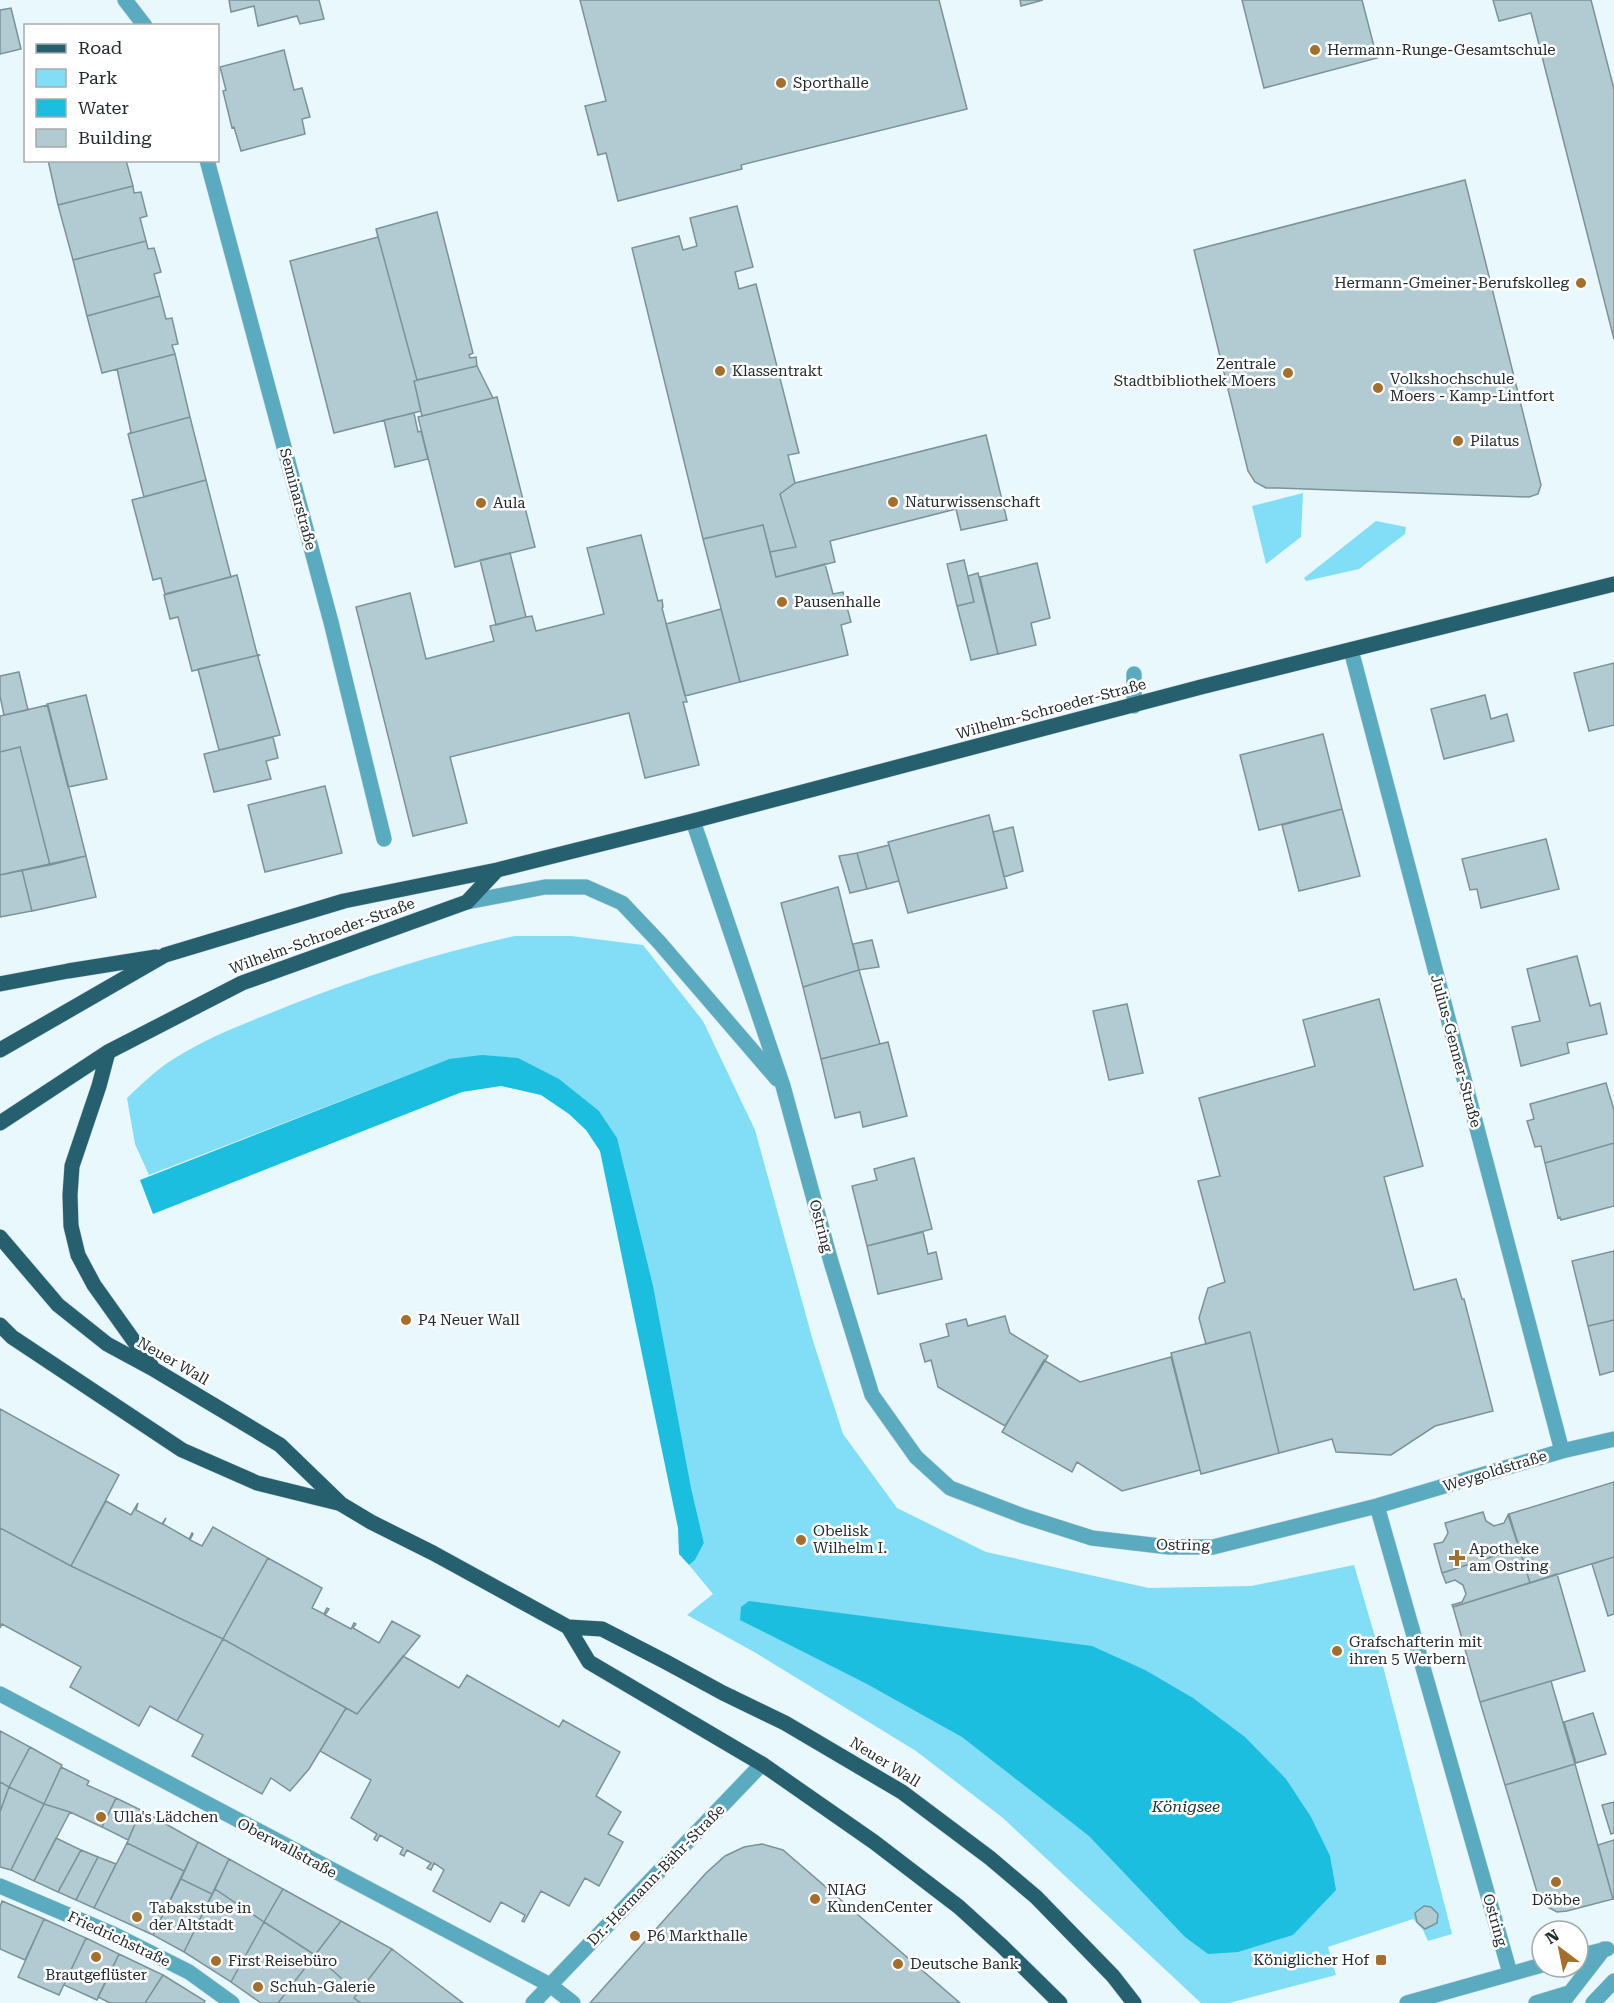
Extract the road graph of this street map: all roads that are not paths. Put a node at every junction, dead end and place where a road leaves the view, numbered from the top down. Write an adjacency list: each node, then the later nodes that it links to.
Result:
1 (125, 0): 2 (street)
2 (144, 24)
3 (208, 162): 9 (street, Seminarstraße)
4 (1614, 584): 5 (main road, Wilhelm-Schroeder-Straße)
5 (1351, 650): 7 (main road, Wilhelm-Schroeder-Straße); 23 (street, Julius-Genner-Straße)
6 (1134, 674): 7 (street)
7 (1134, 706): 8 (main road, Wilhelm-Schroeder-Straße)
8 (693, 821): 10 (main road, Wilhelm-Schroeder-Straße); 16 (street, Ostring)
9 (384, 839)
10 (497, 870): 11 (main road, Wilhelm-Schroeder-Straße); 12 (main road, Wilhelm-Schroeder-Straße)
11 (466, 902): 15 (main road, Wilhelm-Schroeder-Straße); 16 (street, Ostring)
12 (165, 955): 13 (main road); 14 (main road, Wilhelm-Schroeder-Straße)
13 (0, 984)
14 (0, 1050)
15 (108, 1052): 17 (main road, Wilhelm-Schroeder-Straße); 21 (main road)
16 (783, 1086): 25 (street, Ostring)
17 (0, 1123)
18 (0, 1237): 21 (main road, Neuer Wall)
19 (0, 1324): 20 (main road, Neuer Wall)
20 (6, 1335): 24 (main road, Neuer Wall)
21 (155, 1370): 24 (main road, Neuer Wall)
22 (1614, 1438): 23 (street, Weygoldstraße)
23 (1562, 1451): 25 (street, Weygoldstraße)
24 (340, 1504): 26 (main road, Neuer Wall)
25 (1377, 1506): 33 (street, Ostring)
26 (568, 1627): 28 (main road); 41 (main road, Neuer Wall)
27 (0, 1694): 35 (street, Oberwallstraße)
28 (762, 1764): 35 (street, Dr.-Hermann-Bähr-Straße); 40 (main road)
29 (0, 1886): 37 (street, Friedrichstraße)
30 (1609, 1948): 31 (street); 36 (street)
31 (1590, 1953)
32 (1530, 1968): 33 (street)
33 (1510, 1973): 42 (street)
34 (1614, 1980): 44 (street)
35 (550, 1985): 38 (street, Dr.-Hermann-Bähr-Straße); 39 (street, Oberwallstraße)
36 (1565, 1998): 43 (street)
37 (231, 2003)
38 (533, 2003)
39 (573, 2003)
40 (1060, 2003)
41 (1134, 2003)
42 (1407, 2003)
43 (1536, 2003)
44 (1593, 2003)

